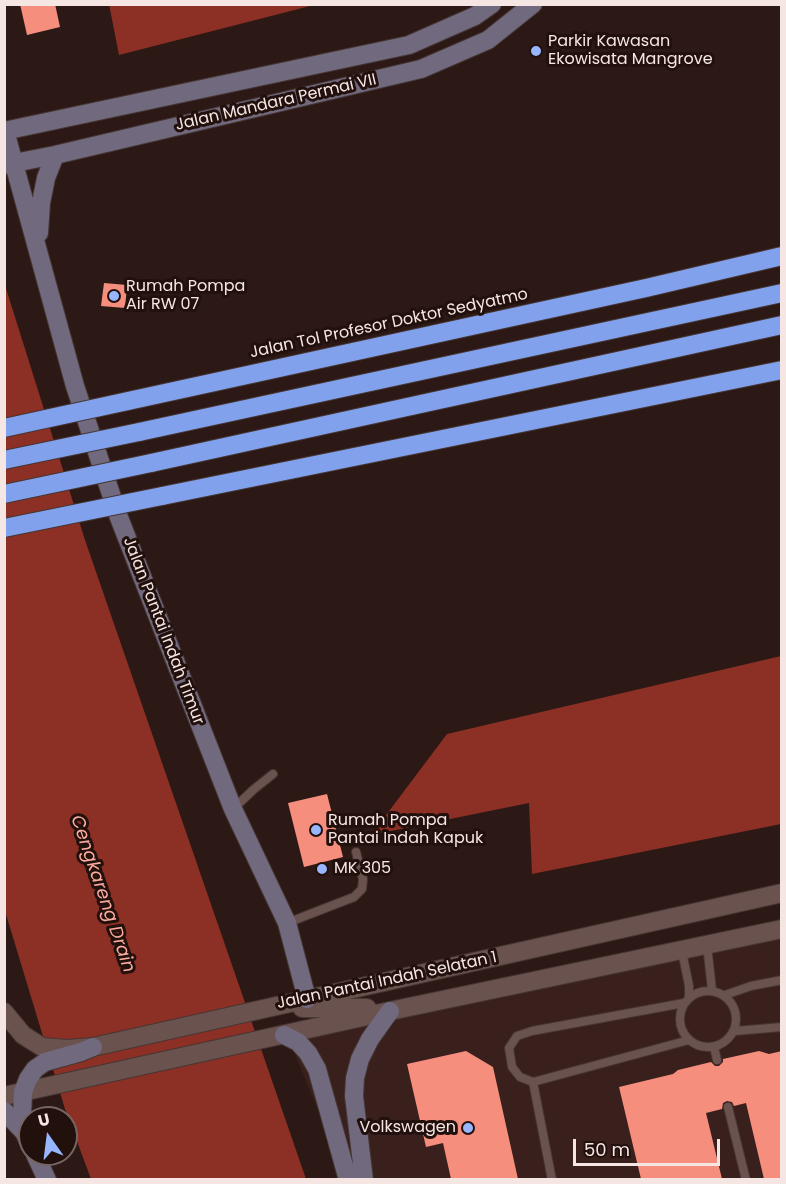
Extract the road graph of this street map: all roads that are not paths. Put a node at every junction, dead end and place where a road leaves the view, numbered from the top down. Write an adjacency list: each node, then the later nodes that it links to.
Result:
1 (492, 4): 3 (main road, Jalan Mandara Permai VII)
2 (533, 4): 4 (main road, Jalan Mandara Permai VII)
3 (5, 131): 5 (main road, Jalan Pantai Indah Timur)
4 (55, 155): 5 (main road, Jalan Mandara Permai VII); 6 (main road, Jalan Pantai Indah Timur)
5 (9, 164): 6 (main road, Jalan Pantai Indah Timur)
6 (40, 255): 16 (main road, Jalan Pantai Indah Timur)
7 (782, 256): 11 (highway, Jalan Tol Profesor Doktor Sedyatmo, bridge)
8 (782, 293): 12 (highway, bridge)
9 (782, 325): 13 (highway, bridge)
10 (782, 370): 14 (highway, bridge)
11 (4, 428)
12 (4, 460)
13 (4, 494)
14 (4, 528)
15 (273, 774): 16 (lane)
16 (233, 809): 19 (main road, Jalan Pantai Indah Timur)
17 (356, 852): 19 (lane)
18 (782, 893): 26 (street, Jalan Pantai Indah Selatan 1)
19 (287, 923): 26 (main road, Jalan Pantai Indah Timur)
20 (782, 929): 21 (street, Jalan Pantai Indah Selatan 1)
21 (707, 945): 22 (street, Jalan Pantai Indah Selatan 1); 24 (lane)
22 (682, 951): 27 (lane); 29 (street, Jalan Pantai Indah Selatan 1)
23 (782, 980): 25 (lane)
24 (712, 990): 25 (lane); 27 (lane)
25 (725, 995): 32 (lane)
26 (307, 999): 28 (street, Jalan Pantai Indah Selatan 1)
27 (687, 1000): 34 (lane); 39 (lane)
28 (272, 1006): 29 (street); 35 (street, Jalan Pantai Indah Selatan 1)
29 (390, 1011): 33 (street, Jalan Pantai Indah Selatan 1); 47 (main road)
30 (4, 1012): 37 (street)
31 (782, 1027): 32 (lane)
32 (735, 1030): 36 (lane)
33 (277, 1036): 40 (street, Jalan Pantai Indah Selatan 1); 46 (main road)
34 (689, 1040): 36 (lane); 39 (lane)
35 (93, 1047): 37 (main road)
36 (714, 1047): 38 (lane)
37 (44, 1054): 40 (main road)
38 (717, 1060)
39 (533, 1082): 48 (lane)
40 (23, 1092): 41 (street, Jalan Pantai Indah Selatan 1); 42 (main road)
41 (4, 1095)
42 (22, 1106)
43 (728, 1107): 49 (lane)
44 (4, 1111): 45 (main road)
45 (18, 1127)
46 (348, 1179)
47 (364, 1179)
48 (552, 1179)
49 (746, 1179)

